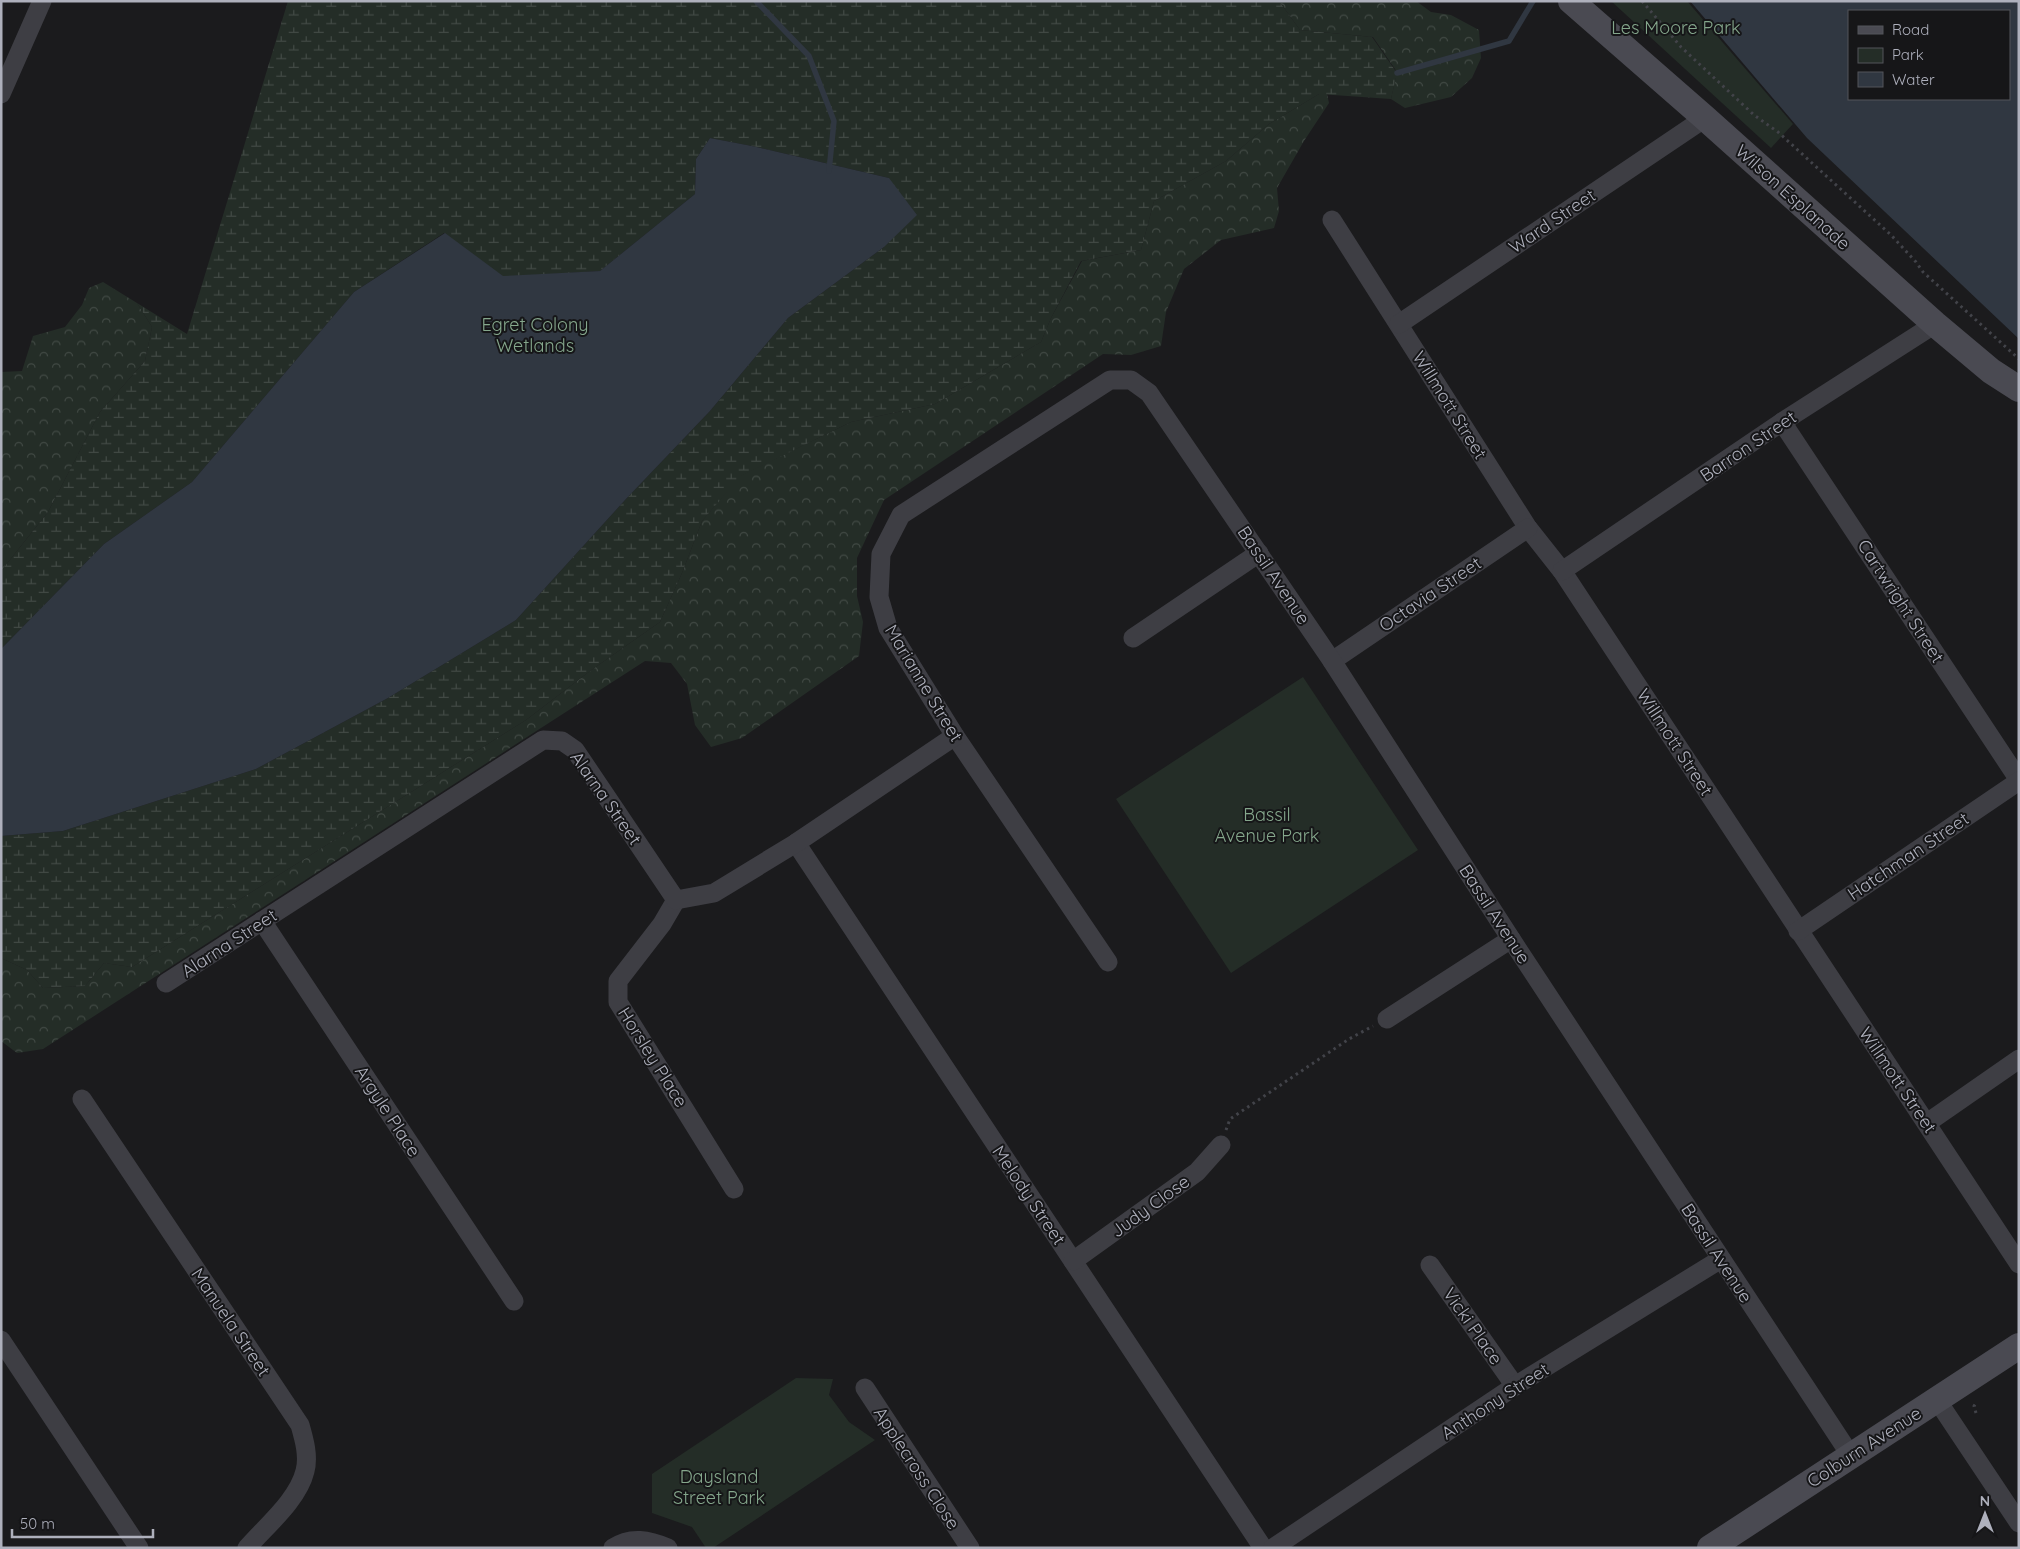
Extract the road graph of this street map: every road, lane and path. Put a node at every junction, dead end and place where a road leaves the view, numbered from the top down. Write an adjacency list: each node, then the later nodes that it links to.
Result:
1 (42, 1): 4 (street)
2 (1571, 1): 5 (street, Wilson Esplanade)
3 (1642, 1): 9 (path)
4 (1, 94)
5 (1706, 118): 7 (street, Ward Street); 8 (street, Wilson Esplanade)
6 (1332, 220): 7 (street, Willmott Street)
7 (1399, 324): 13 (street, Willmott Street)
8 (1935, 324): 11 (street, Wilson Esplanade); 12 (street, Barron Street)
9 (2019, 359)
10 (1131, 380): 14 (street, Bassil Avenue); 18 (street, Marianne Street)
11 (2019, 389)
12 (1782, 422): 15 (street, Barron Street); 19 (street, Cartwright Street)
13 (1528, 528): 15 (street, Willmott Street); 17 (street, Octavia Street)
14 (1259, 554): 16 (street); 17 (street, Bassil Avenue)
15 (1562, 571): 23 (street, Willmott Street)
16 (1133, 638)
17 (1332, 661): 24 (street, Bassil Avenue)
18 (955, 736): 20 (street); 25 (street, Marianne Street)
19 (2019, 781): 23 (street, Hatchman Street)
20 (796, 843): 21 (street); 34 (street, Melody Street)
21 (676, 900): 22 (street, Alarna Street); 32 (street, Horsley Place)
22 (262, 921): 26 (street, Alarna Street); 37 (street, Argyle Place)
23 (1798, 931): 30 (street, Willmott Street)
24 (1511, 939): 27 (street); 33 (street, Bassil Avenue)
25 (1108, 962)
26 (166, 983)
27 (1387, 1020): 31 (path)
28 (2019, 1059): 30 (street)
29 (82, 1099): 46 (street, Manuela Street)
30 (1927, 1123): 35 (street, Willmott Street)
31 (1221, 1145): 34 (street, Judy Close)
32 (734, 1188)
33 (1721, 1259): 40 (street, Anthony Street); 43 (street, Bassil Avenue)
34 (1073, 1261): 50 (street, Melody Street)
35 (2019, 1264)
36 (1430, 1265): 40 (street, Vicki Place)
37 (514, 1302)
38 (1, 1340): 45 (street)
39 (2019, 1346): 42 (street, Colburn Avenue)
40 (1515, 1386): 51 (street, Anthony Street)
41 (865, 1388): 49 (street, Applecross Close)
42 (1937, 1400): 43 (street, Colburn Avenue); 44 (street)
43 (1850, 1456): 52 (street, Colburn Avenue)
44 (2019, 1523)
45 (139, 1547)
46 (247, 1548)
47 (613, 1548): 48 (street)
48 (668, 1548)
49 (970, 1548)
50 (1263, 1548)
51 (1273, 1548)
52 (1710, 1548)

